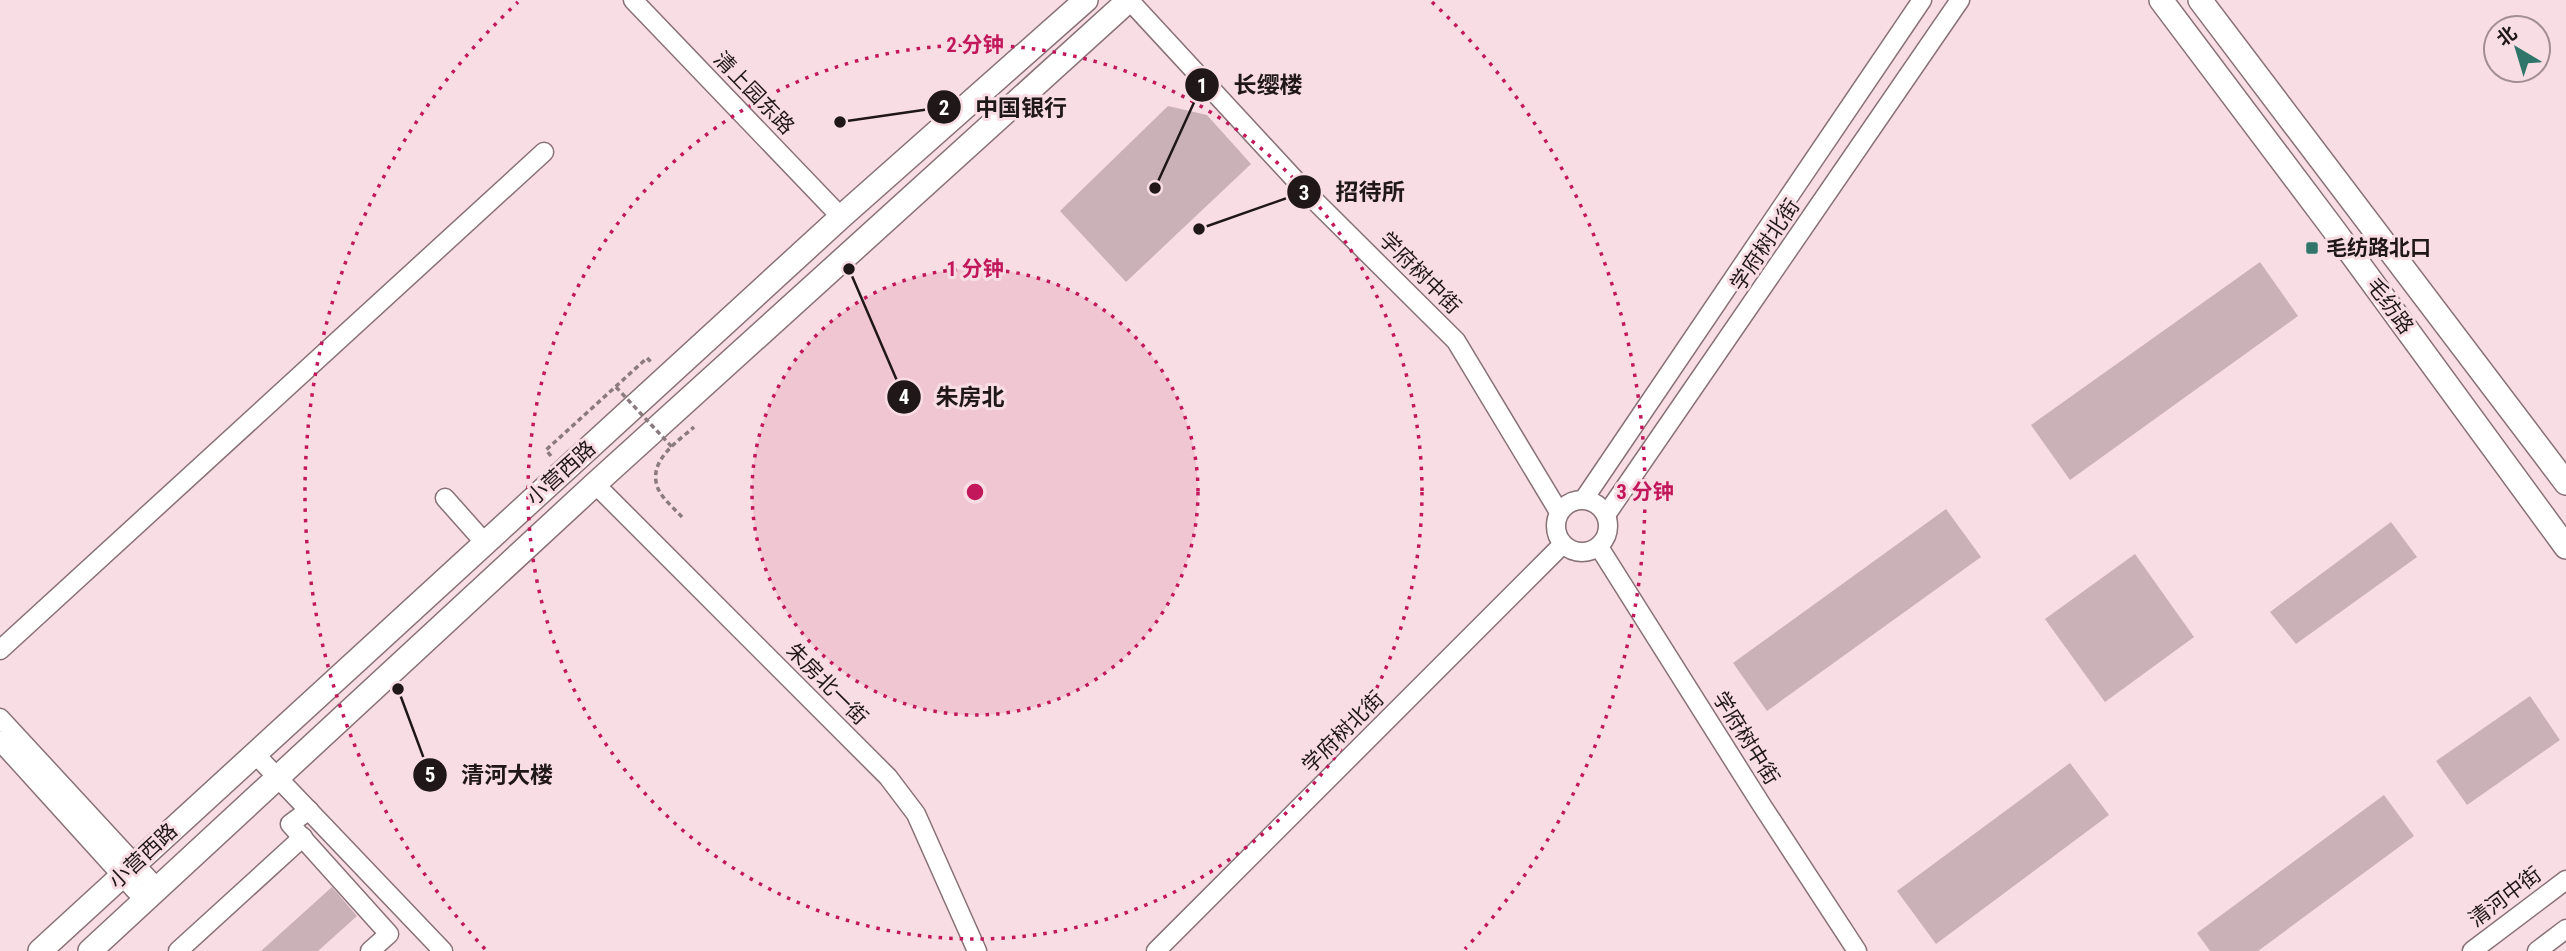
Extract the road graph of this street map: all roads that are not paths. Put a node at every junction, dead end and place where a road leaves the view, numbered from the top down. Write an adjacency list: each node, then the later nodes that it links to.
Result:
1 (633, 0): 9 (street, 清上园东路)
2 (1086, 0): 9 (main road, 小营西路)
3 (1129, 0): 11 (main road, 小营西路); 14 (street, 学府树中街)
4 (1922, 0): 13 (street, 学府树北街)
5 (1960, 0): 15 (street, 学府树北街)
6 (2161, 0): 19 (main road, 毛纺路)
7 (2200, 0): 10 (main road, 毛纺路)
8 (544, 152): 20 (street)
9 (841, 217): 16 (main road, 小营西路)
10 (2566, 483)
11 (595, 484): 24 (main road, 小营西路); 36 (street, 朱房北一街)
12 (445, 498): 16 (street)
13 (1584, 499): 14 (street); 15 (street)
14 (1559, 512): 17 (street)
15 (1606, 515): 18 (street)
16 (485, 543): 23 (main road, 小营西路)
17 (1562, 545): 18 (street); 37 (street, 学府树北街)
18 (1599, 547): 38 (street, 学府树中街)
19 (2566, 547)
20 (0, 650)
21 (0, 718): 27 (street)
22 (0, 741): 27 (street)
23 (255, 754): 24 (street); 27 (main road, 小营西路)
24 (277, 778): 25 (street); 29 (main road, 小营西路)
25 (309, 810): 26 (street); 35 (street)
26 (303, 837): 33 (street); 34 (street)
27 (128, 870): 29 (street); 31 (main road, 小营西路)
28 (2566, 880): 39 (street, 清河中街)
29 (150, 894): 32 (main road, 小营西路)
30 (2566, 929): 40 (street)
31 (40, 951)
32 (90, 951)
33 (178, 951)
34 (370, 951)
35 (443, 951)
36 (977, 951)
37 (1156, 951)
38 (1857, 951)
39 (2472, 951)
40 (2537, 951)

